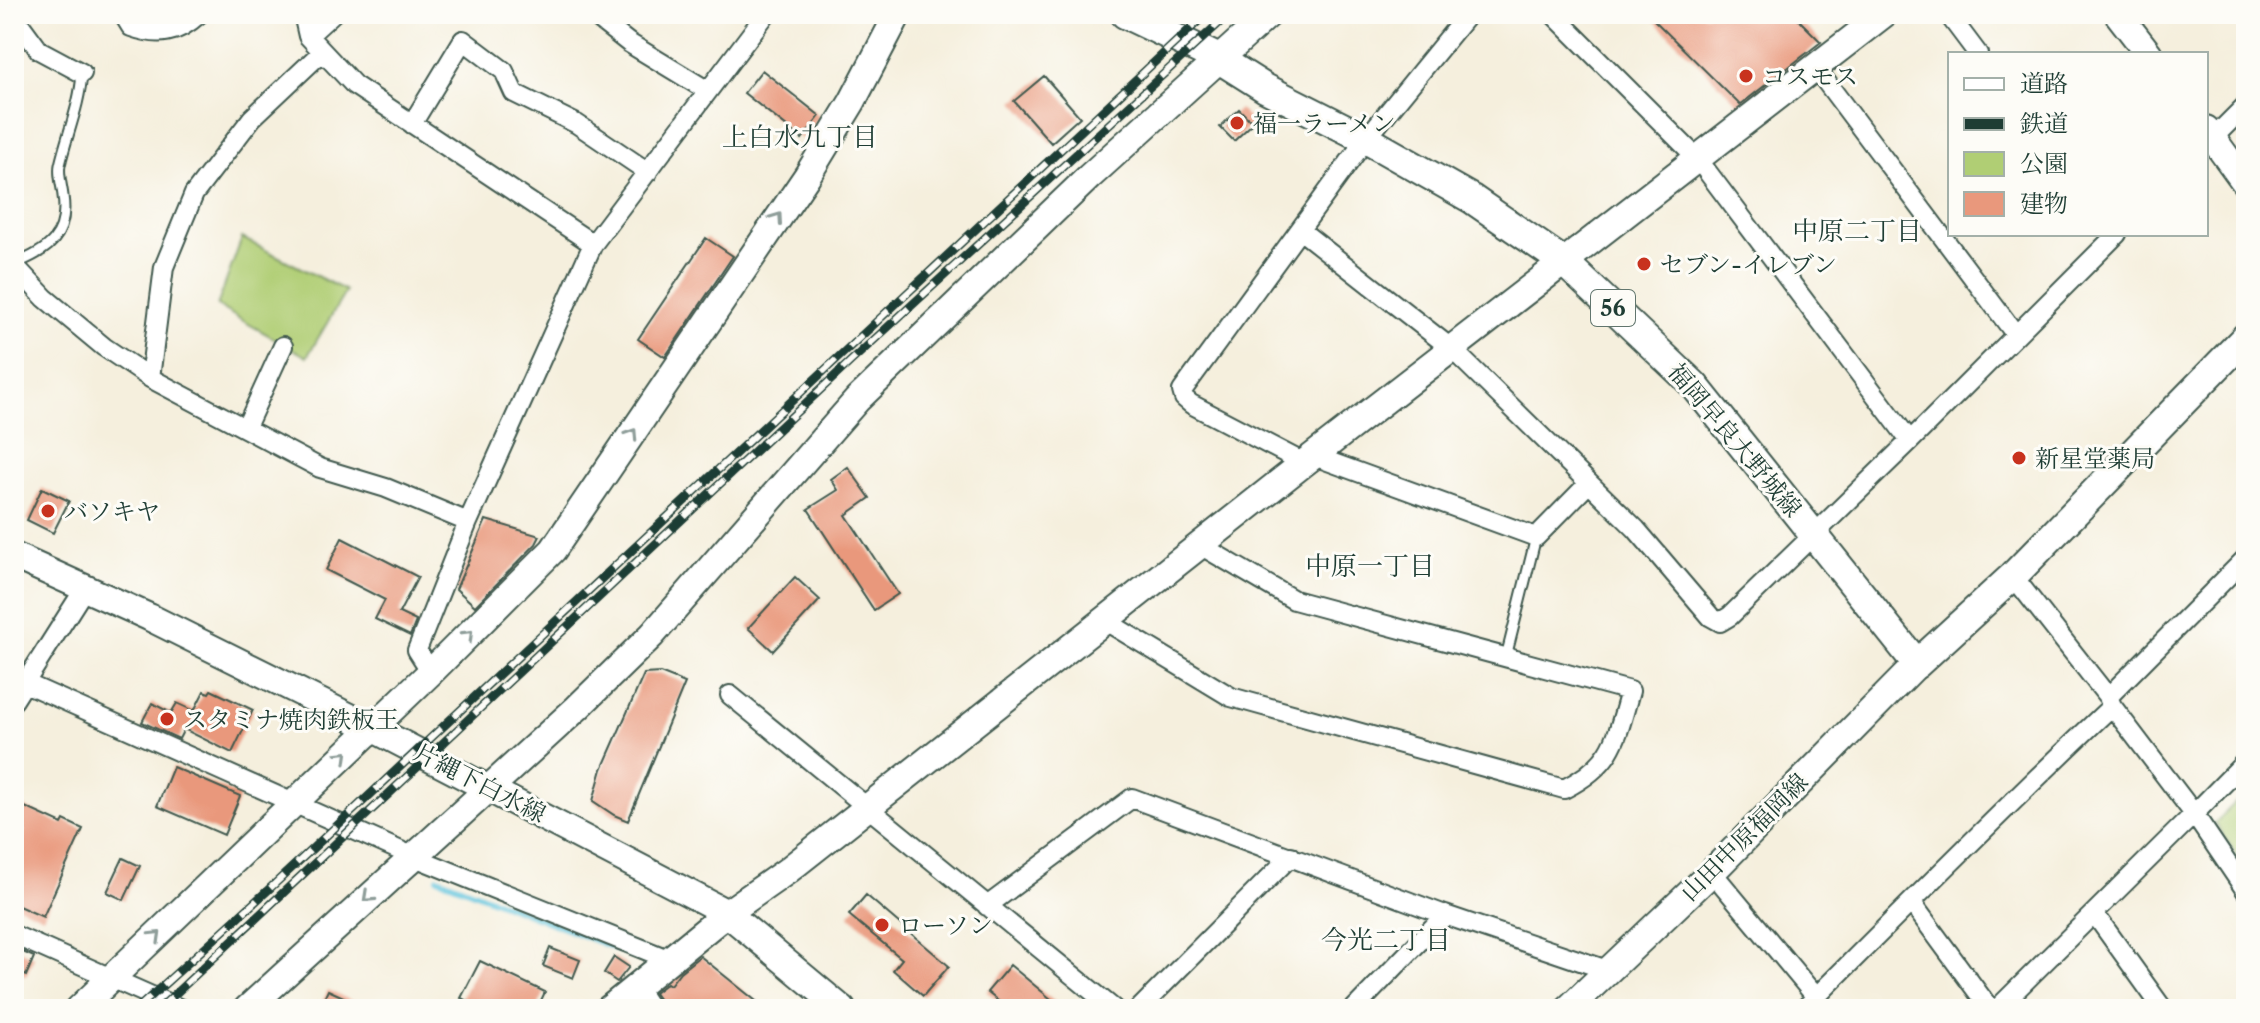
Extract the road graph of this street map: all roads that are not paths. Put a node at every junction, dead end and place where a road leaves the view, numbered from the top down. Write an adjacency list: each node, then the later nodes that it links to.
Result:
1 (123, 14): 2 (street)
2 (199, 14)
3 (303, 14): 16 (street)
4 (332, 14): 16 (street)
5 (592, 14): 23 (street)
6 (766, 14): 23 (street)
7 (898, 14): 56 (street, one-way to 7)
8 (1125, 14): 20 (main road, 福岡早良大野城線 / 56)
9 (1269, 14): 20 (street)
10 (1468, 14): 27 (street)
11 (1553, 14): 28 (street)
12 (1884, 14): 21 (street)
13 (1948, 14): 18 (street)
14 (2118, 14): 19 (street)
15 (14, 16): 22 (street)
16 (308, 36): 17 (street)
17 (322, 52): 25 (street); 40 (street)
18 (1976, 52)
19 (2147, 52)
20 (1219, 59): 27 (main road, 福岡早良大野城線 / 56); 63 (street)
21 (1815, 67): 28 (street); 36 (street)
22 (82, 73): 35 (lane)
23 (708, 91): 29 (street)
24 (2246, 105): 26 (street)
25 (412, 124): 29 (street); 33 (street)
26 (2208, 138): 30 (street)
27 (1366, 139): 31 (street); 34 (main road, 福岡早良大野城線 / 56)
28 (1697, 158): 34 (street); 42 (street)
29 (648, 172): 33 (street)
30 (2246, 184)
31 (1300, 230): 39 (street); 43 (street)
32 (2113, 236): 36 (street)
33 (593, 244): 45 (street)
34 (1565, 263): 39 (street); 46 (main road, 福岡早良大野城線 / 56)
35 (14, 264): 40 (street)
36 (2016, 335): 42 (street)
37 (2246, 337): 51 (main road)
38 (283, 346): 41 (street)
39 (1452, 349): 43 (street); 44 (street)
40 (150, 378): 41 (street)
41 (246, 427): 45 (street)
42 (1910, 441): 46 (street)
43 (1309, 460): 47 (street); 48 (street)
44 (1589, 483): 46 (street); 47 (street)
45 (468, 522): 56 (street)
46 (1815, 536): 55 (main road, 福岡早良大野城線 / 56)
47 (1536, 537): 54 (lane)
48 (1200, 545): 53 (street); 54 (street)
49 (14, 556): 52 (street, 片縄下白水線)
50 (2246, 558): 60 (street)
51 (2013, 576): 55 (main road); 60 (street)
52 (85, 588): 57 (street); 61 (street, 片縄下白水線)
53 (1104, 620): 54 (street); 65 (street)
54 (1506, 657)
55 (1917, 664): 69 (street, 山田中原福岡線)
56 (431, 672): 61 (street)
57 (25, 683): 59 (street); 64 (street)
58 (730, 695): 65 (street)
59 (14, 700)
60 (2110, 701): 66 (street); 71 (street)
61 (372, 728): 63 (street, 片縄下白水線); 64 (street, one-way to 61)
62 (2246, 761): 66 (street)
63 (488, 788): 67 (street); 73 (street, 片縄下白水線)
64 (294, 803): 67 (street); 79 (street, one-way to 64)
65 (868, 807): 72 (street); 73 (street)
66 (2194, 814): 70 (street); 74 (street)
67 (412, 856): 77 (street); 85 (street, one-way to 85)
68 (1291, 856): 72 (street); 75 (street); 88 (street)
69 (1712, 872): 78 (street, 山田中原福岡線); 81 (street)
70 (2246, 891)
71 (1912, 903): 81 (street); 91 (street)
72 (987, 906): 87 (street)
73 (727, 913): 77 (street); 86 (street)
74 (2094, 913): 92 (street); 93 (street)
75 (1445, 915): 78 (street); 89 (street)
76 (14, 935): 79 (street)
77 (670, 960): 80 (street)
78 (1607, 970): 90 (street, 山田中原福岡線)
79 (111, 980): 83 (street); 84 (street)
80 (642, 998): 82 (street)
81 (1810, 1003)
82 (611, 1008)
83 (79, 1009)
84 (181, 1009)
85 (247, 1009)
86 (842, 1009)
87 (1114, 1009)
88 (1139, 1009)
89 (1354, 1009)
90 (1568, 1009)
91 (1990, 1009)
92 (1997, 1009)
93 (2163, 1009)

